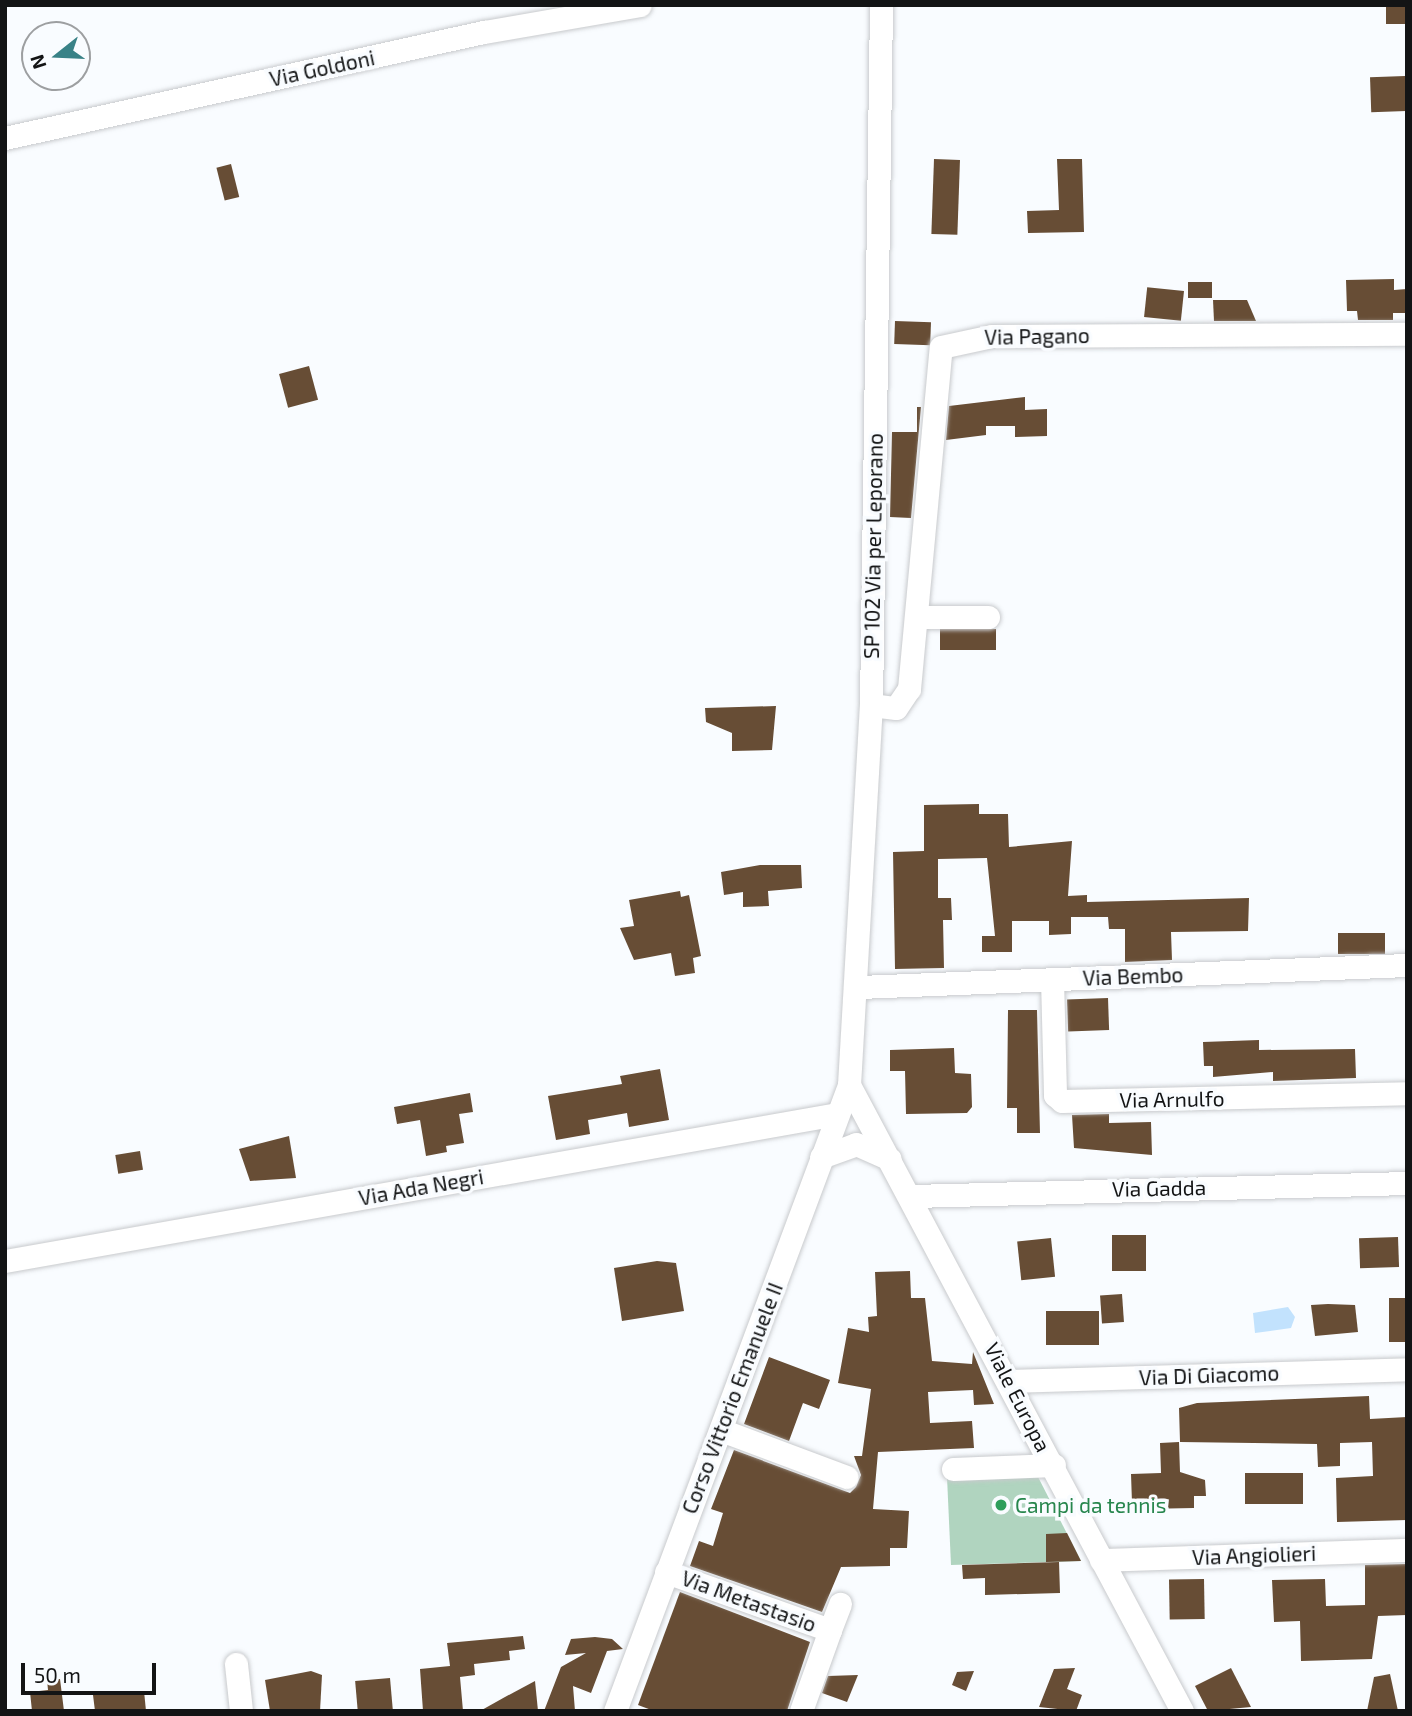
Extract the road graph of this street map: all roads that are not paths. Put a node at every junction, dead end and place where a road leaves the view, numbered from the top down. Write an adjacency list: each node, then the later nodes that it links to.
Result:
1 (640, 5): 3 (street, Via Goldoni)
2 (881, 5): 7 (street, SP 102 Via per Leporano)
3 (5, 138)
4 (1407, 334): 5 (street, Via Pagano)
5 (917, 617): 6 (street); 7 (street, Via Pagano)
6 (988, 617)
7 (871, 705): 10 (street, SP 102 Via per Leporano)
8 (1407, 965): 9 (street, Via Bembo)
9 (1052, 979): 10 (street, Via Bembo); 12 (street, Via Arnulfo)
10 (859, 987): 11 (street, SP 102 Via per Leporano)
11 (849, 1086): 13 (street, Corso Vittorio Emanuele II); 15 (street, Viale Europa)
12 (1407, 1093)
13 (837, 1114): 14 (street, Corso Vittorio Emanuele II); 18 (street, Via Ada Negri)
14 (821, 1157): 15 (street); 21 (street, Corso Vittorio Emanuele II)
15 (890, 1158): 17 (street, Viale Europa)
16 (1407, 1183): 17 (street, Via Gadda)
17 (912, 1196): 20 (street, Viale Europa)
18 (5, 1261)
19 (1407, 1369): 20 (street, Via Di Giacomo)
20 (1011, 1381): 22 (street, Viale Europa)
21 (721, 1430): 24 (street); 27 (street, Corso Vittorio Emanuele II)
22 (1054, 1465): 23 (street); 26 (street, Viale Europa)
23 (953, 1469)
24 (847, 1477)
25 (1407, 1550): 26 (street, Via Angiolieri)
26 (1101, 1560): 34 (street, Viale Europa)
27 (666, 1572): 29 (street, Via Metastasio); 31 (street, Corso Vittorio Emanuele II)
28 (840, 1604): 29 (street)
29 (830, 1630): 33 (street, Via Metastasio)
30 (236, 1664): 32 (street)
31 (618, 1710)
32 (241, 1711)
33 (801, 1711)
34 (1182, 1711)

